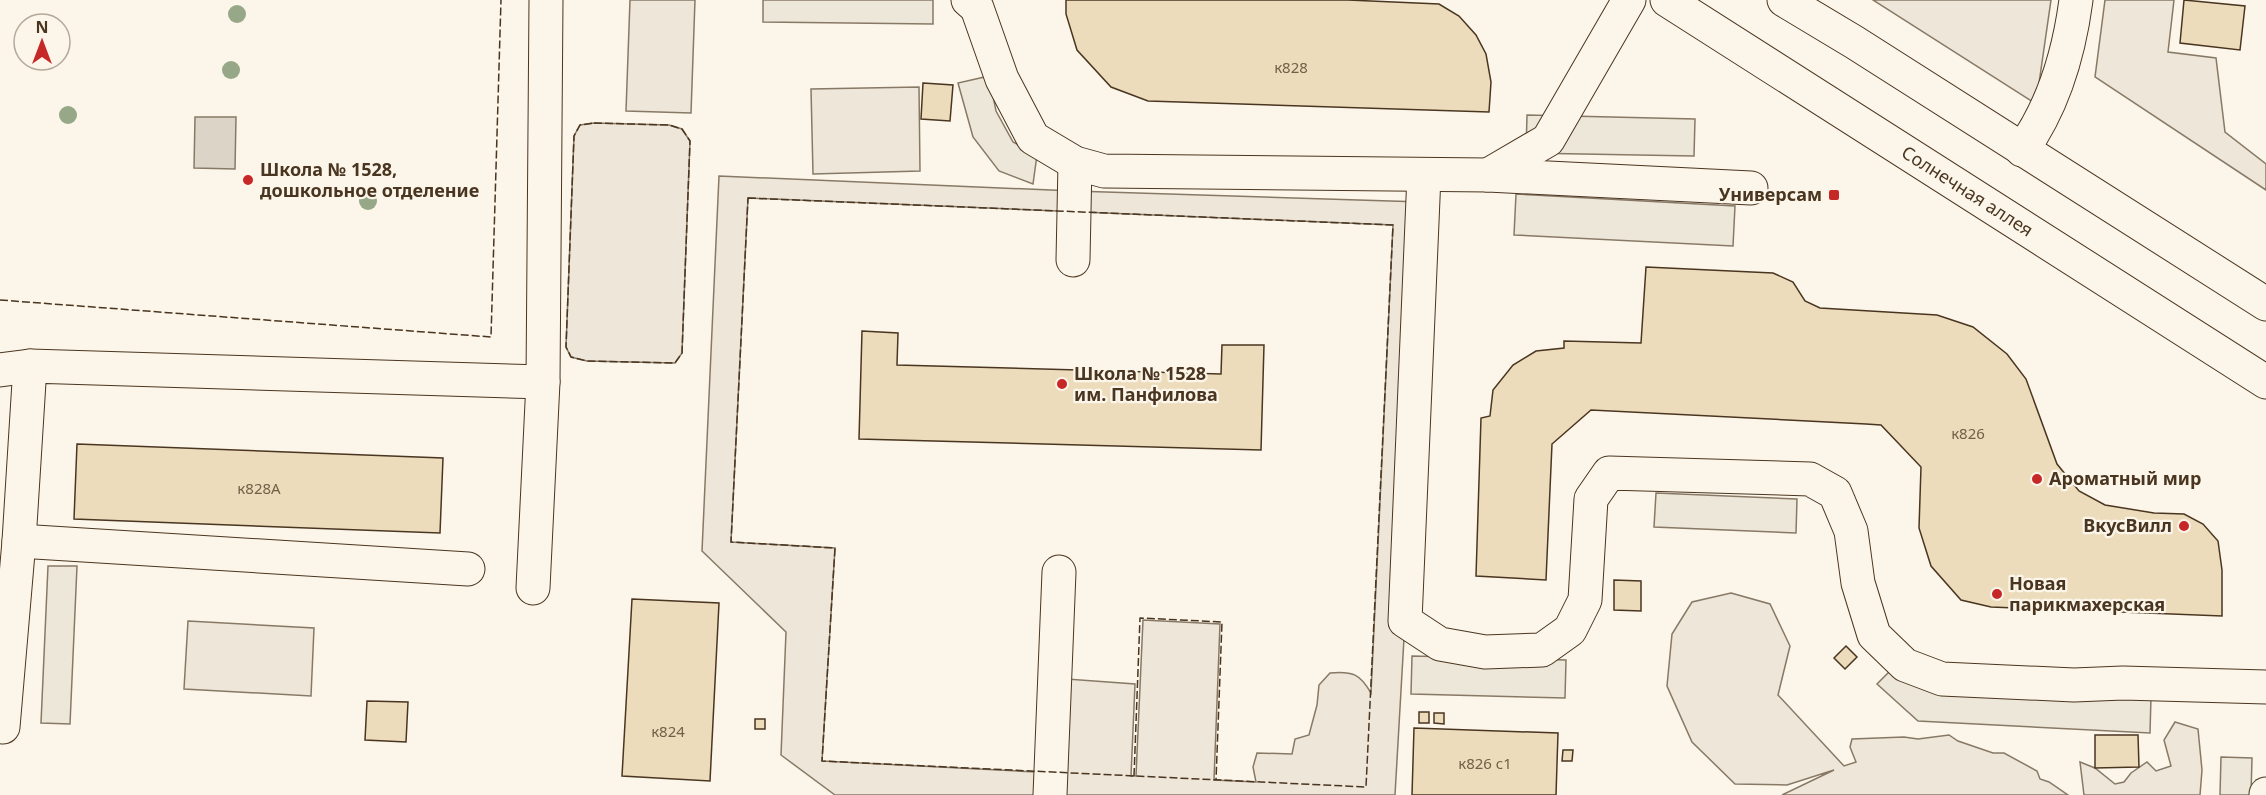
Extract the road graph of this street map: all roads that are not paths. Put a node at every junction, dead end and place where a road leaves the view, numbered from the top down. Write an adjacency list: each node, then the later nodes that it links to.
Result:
1 (546, 0): 17 (main road)
2 (968, 0): 10 (main road)
3 (1629, 0): 11 (main road)
4 (1667, 0): 18 (main road, Солнечная аллея)
5 (1784, 0): 9 (main road)
6 (2066, 0): 8 (main road)
7 (2076, 0): 8 (main road)
8 (2071, 38): 9 (main road)
9 (2022, 150): 15 (main road)
10 (1075, 163): 12 (main road); 14 (main road)
11 (1488, 175): 12 (main road); 13 (main road)
12 (1424, 176): 23 (main road)
13 (1750, 188)
14 (1073, 260)
15 (2266, 304)
16 (15, 368): 17 (main road); 19 (main road)
17 (543, 382): 22 (main road)
18 (2266, 382)
19 (19, 541): 20 (main road); 24 (main road)
20 (468, 569)
21 (1059, 572): 25 (main road)
22 (533, 588)
23 (2266, 687)
24 (3, 727)
25 (1050, 795)

